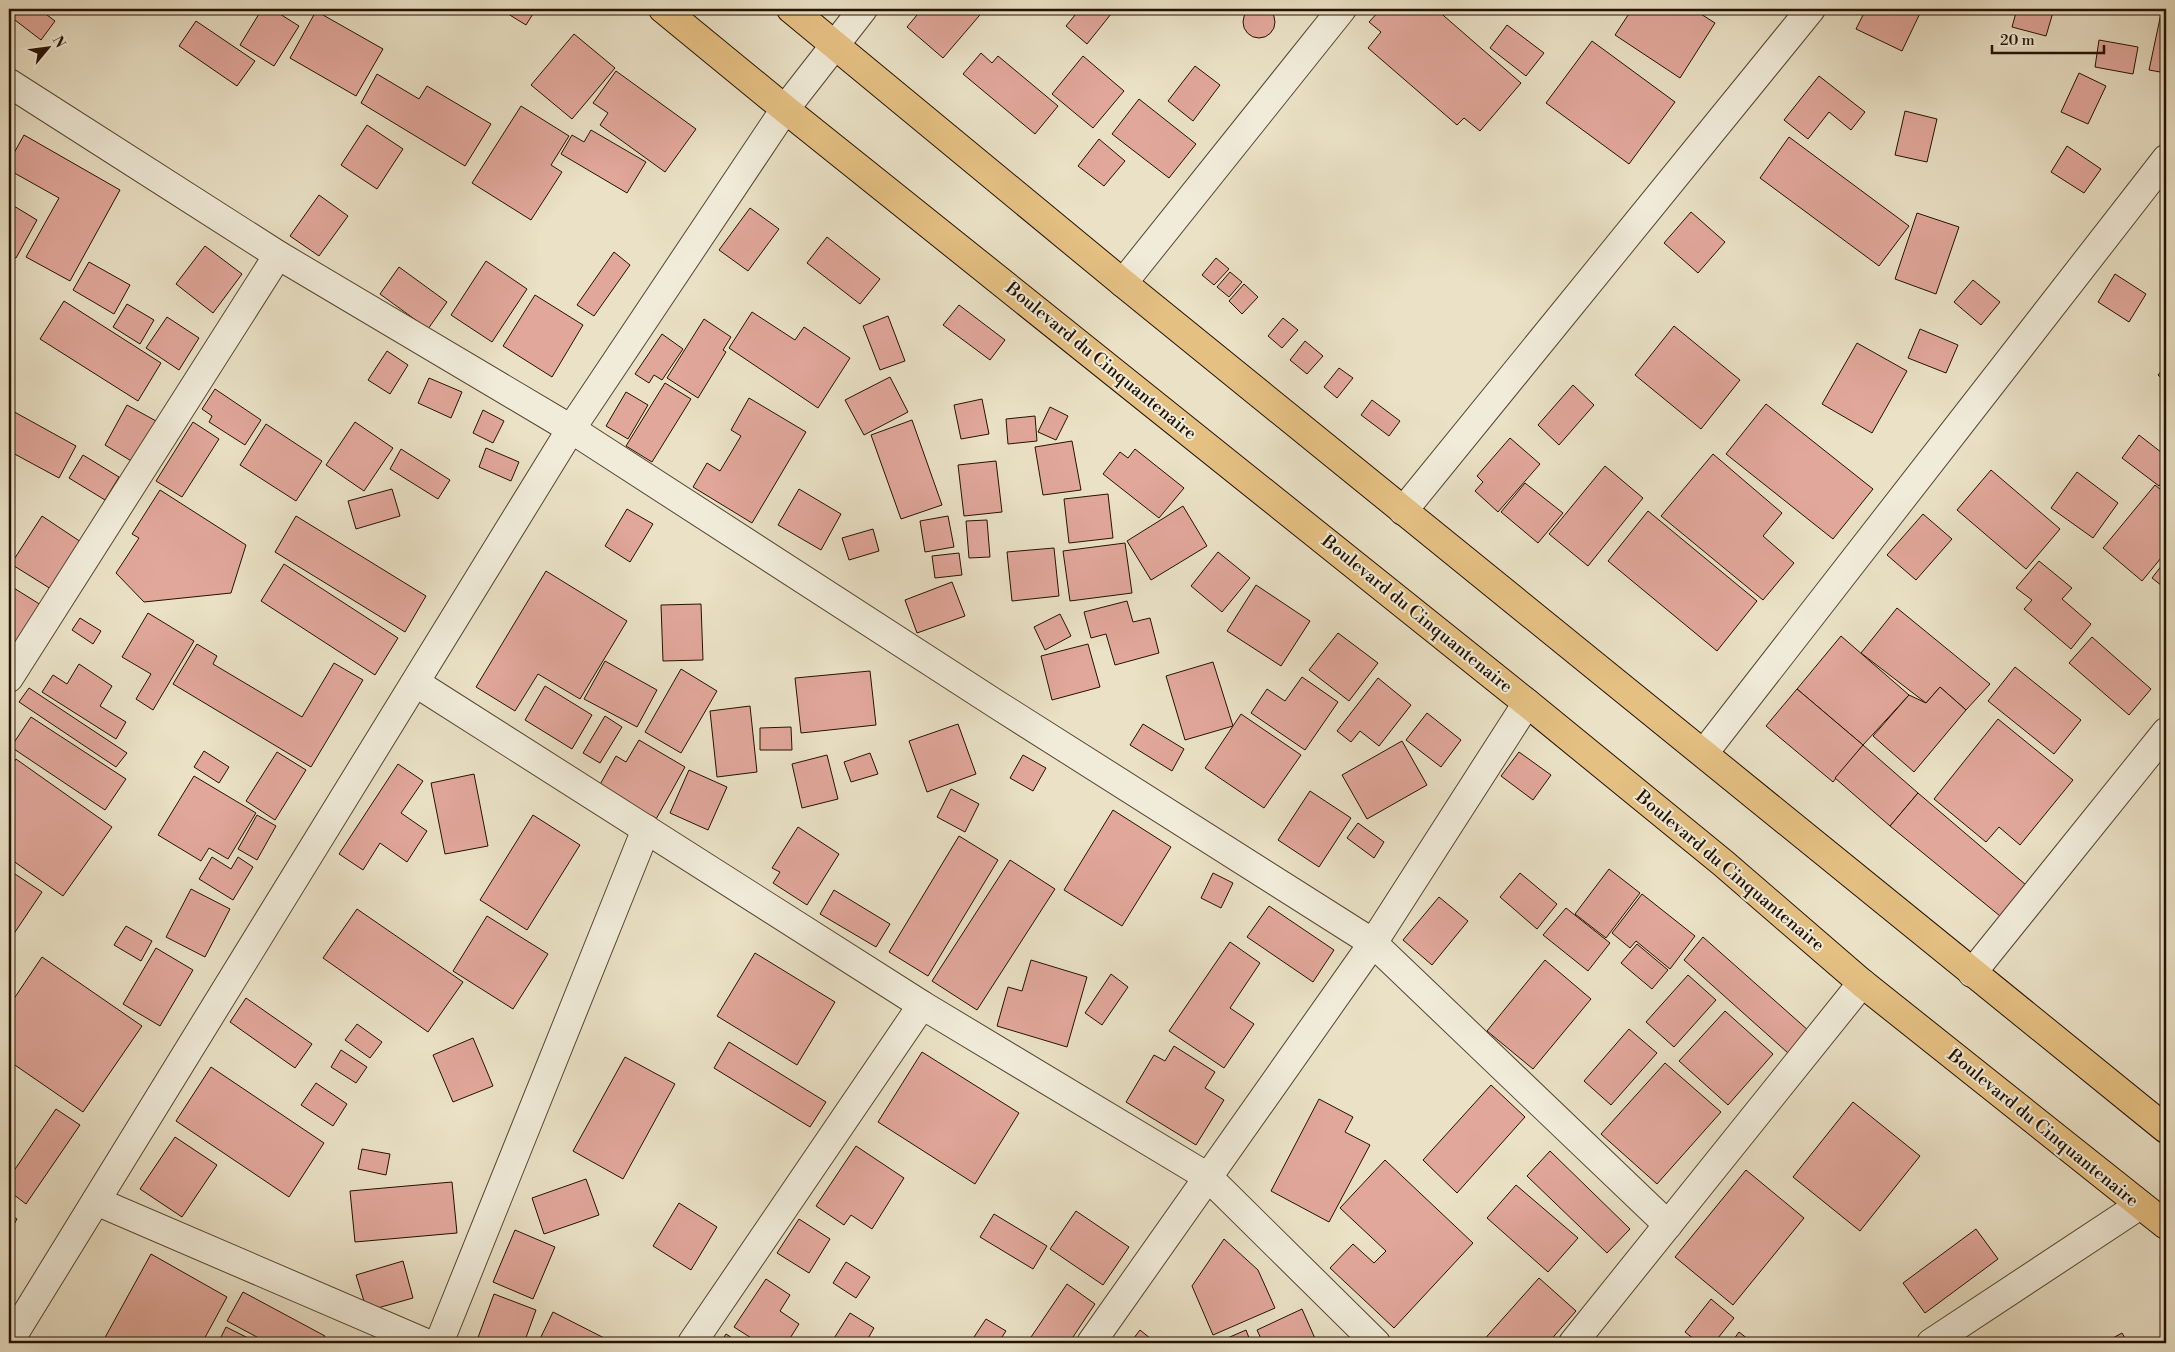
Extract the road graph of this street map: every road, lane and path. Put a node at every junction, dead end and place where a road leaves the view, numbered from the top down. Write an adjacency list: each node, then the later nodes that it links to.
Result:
1 (663, 9): 8 (main road, Boulevard du Cinquantenaire)
2 (791, 9): 6 (main road)
3 (863, 9): 6 (street)
4 (1342, 9): 11 (street)
5 (1811, 9): 13 (street)
6 (833, 45): 8 (street); 11 (main road)
7 (10, 85): 10 (street)
8 (785, 109): 12 (street); 16 (main road, Boulevard du Cinquantenaire)
9 (2166, 159): 18 (street)
10 (278, 254): 12 (street); 14 (street)
11 (1123, 283): 13 (main road)
12 (571, 429): 15 (street); 20 (street)
13 (1403, 511): 18 (main road)
14 (9, 678)
15 (416, 683): 19 (street); 26 (street)
16 (1527, 703): 20 (street); 22 (main road, Boulevard du Cinquantenaire)
17 (2166, 732): 21 (street)
18 (1704, 753): 21 (main road)
19 (646, 829): 23 (street); 32 (street)
20 (1373, 943): 25 (street); 28 (street)
21 (1972, 974): 24 (main road)
22 (1862, 983): 27 (main road, Boulevard du Cinquantenaire); 28 (street)
23 (922, 1005): 25 (street); 33 (street)
24 (2166, 1129)
25 (1208, 1177): 34 (street); 35 (street)
26 (96, 1201): 30 (street); 31 (street)
27 (2140, 1205): 29 (main road, Boulevard du Cinquantenaire); 37 (street)
28 (1668, 1225): 36 (street)
29 (2166, 1225)
30 (9, 1342)
31 (426, 1343)
32 (438, 1343)
33 (692, 1343)
34 (1091, 1343)
35 (1376, 1343)
36 (1573, 1343)
37 (1931, 1343)

